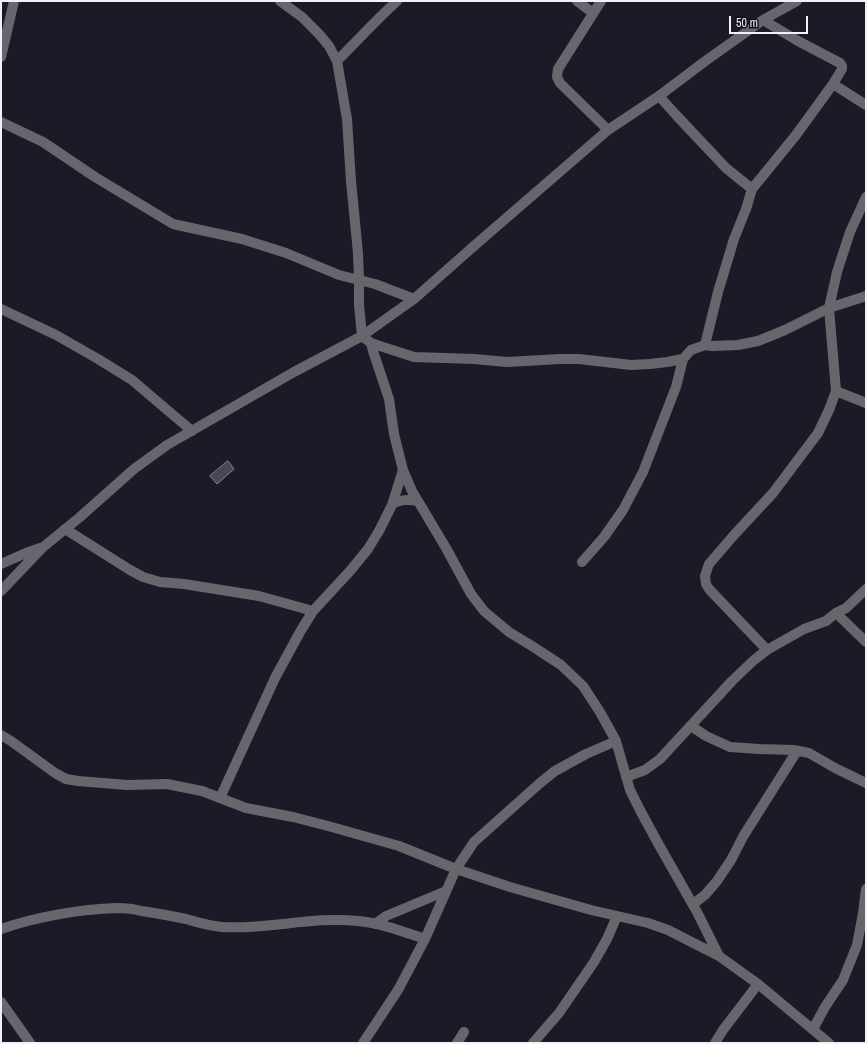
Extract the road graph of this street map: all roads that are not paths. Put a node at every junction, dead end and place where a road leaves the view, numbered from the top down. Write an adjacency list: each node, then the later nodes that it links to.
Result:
1 (14, 1): 9 (street)
2 (280, 1): 10 (street)
3 (397, 1): 10 (street)
4 (577, 1): 7 (street)
5 (601, 1): 7 (street)
6 (797, 1): 8 (street)
7 (593, 13): 15 (street)
8 (763, 20): 11 (street); 12 (street)
9 (1, 57)
10 (337, 61): 18 (street)
11 (833, 84): 13 (street); 16 (street)
12 (660, 96): 15 (street); 16 (street)
13 (866, 105)
14 (1, 122): 18 (street)
15 (608, 130): 20 (street)
16 (752, 189): 25 (street)
17 (866, 197): 21 (street)
18 (359, 280): 20 (street); 23 (street)
19 (866, 296): 21 (street)
20 (414, 299): 23 (street)
21 (829, 308): 25 (street); 27 (street)
22 (1, 309): 29 (street)
23 (362, 336): 24 (street); 29 (street)
24 (371, 342): 26 (street); 30 (street)
25 (705, 345): 26 (street)
26 (683, 359): 35 (street)
27 (836, 391): 28 (street); 42 (street)
28 (866, 403)
29 (192, 431): 33 (street)
30 (403, 470): 31 (street); 32 (street)
31 (418, 502): 32 (street); 45 (street)
32 (392, 503): 39 (street)
33 (65, 529): 34 (street); 39 (street)
34 (42, 548): 36 (street); 38 (street)
35 (582, 562)
36 (1, 564)
37 (866, 589): 40 (street)
38 (1, 591)
39 (313, 611): 49 (street)
40 (836, 613): 41 (street); 42 (street)
41 (866, 642)
42 (767, 650): 43 (street)
43 (691, 726): 46 (street); 47 (street)
44 (1, 735): 49 (street)
45 (616, 741): 47 (street); 50 (street)
46 (797, 751): 48 (street); 53 (street)
47 (626, 777): 53 (street)
48 (866, 783)
49 (220, 798): 50 (street)
50 (456, 869): 52 (street); 54 (street)
51 (866, 889): 61 (street)
52 (446, 891): 55 (street); 57 (street)
53 (693, 904): 58 (street)
54 (618, 916): 58 (street); 66 (street)
55 (375, 924): 56 (street); 57 (street)
56 (1, 929)
57 (425, 939): 64 (street)
58 (719, 956): 59 (street)
59 (758, 984): 61 (street); 67 (street)
60 (1, 1002): 63 (street)
61 (812, 1030): 68 (street)
62 (464, 1032): 65 (street)
63 (30, 1043)
64 (363, 1043)
65 (457, 1043)
66 (533, 1043)
67 (716, 1043)
68 (829, 1043)

